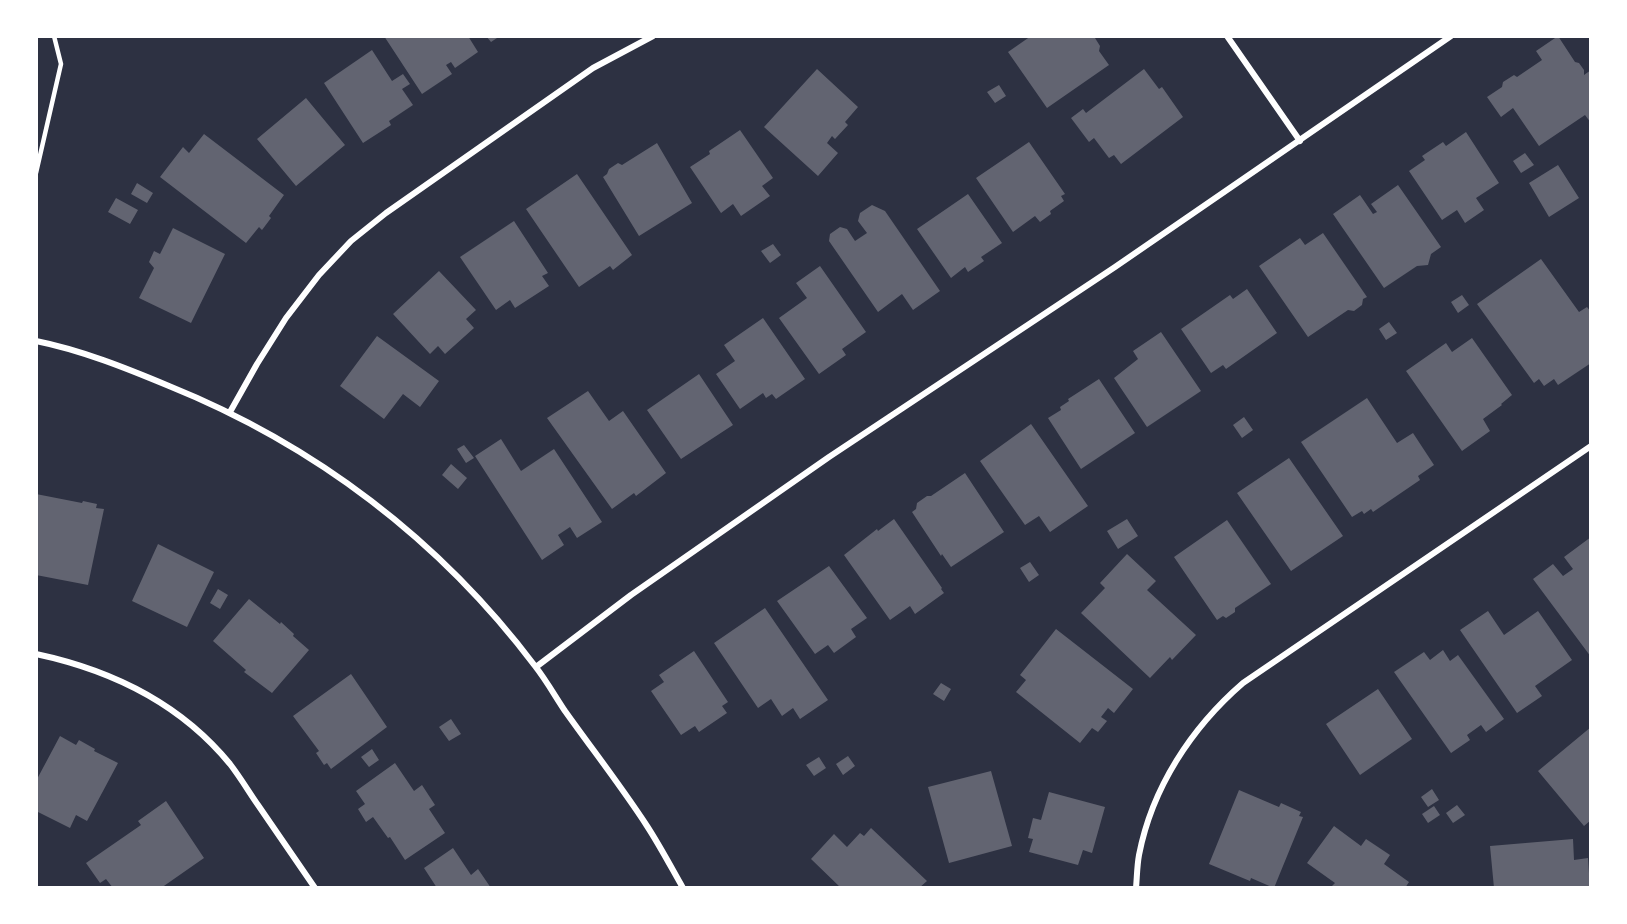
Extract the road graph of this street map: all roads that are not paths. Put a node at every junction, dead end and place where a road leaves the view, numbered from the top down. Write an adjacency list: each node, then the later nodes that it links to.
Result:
1 (54, 36): 6 (lane)
2 (653, 36): 8 (street)
3 (1227, 36): 5 (street)
4 (1451, 36): 5 (street)
5 (1300, 141): 11 (street)
6 (36, 173)
7 (36, 341): 8 (street)
8 (230, 412): 11 (street)
9 (1591, 446): 14 (street)
10 (36, 654): 12 (street)
11 (536, 667): 13 (street)
12 (315, 888)
13 (683, 888)
14 (1137, 888)

